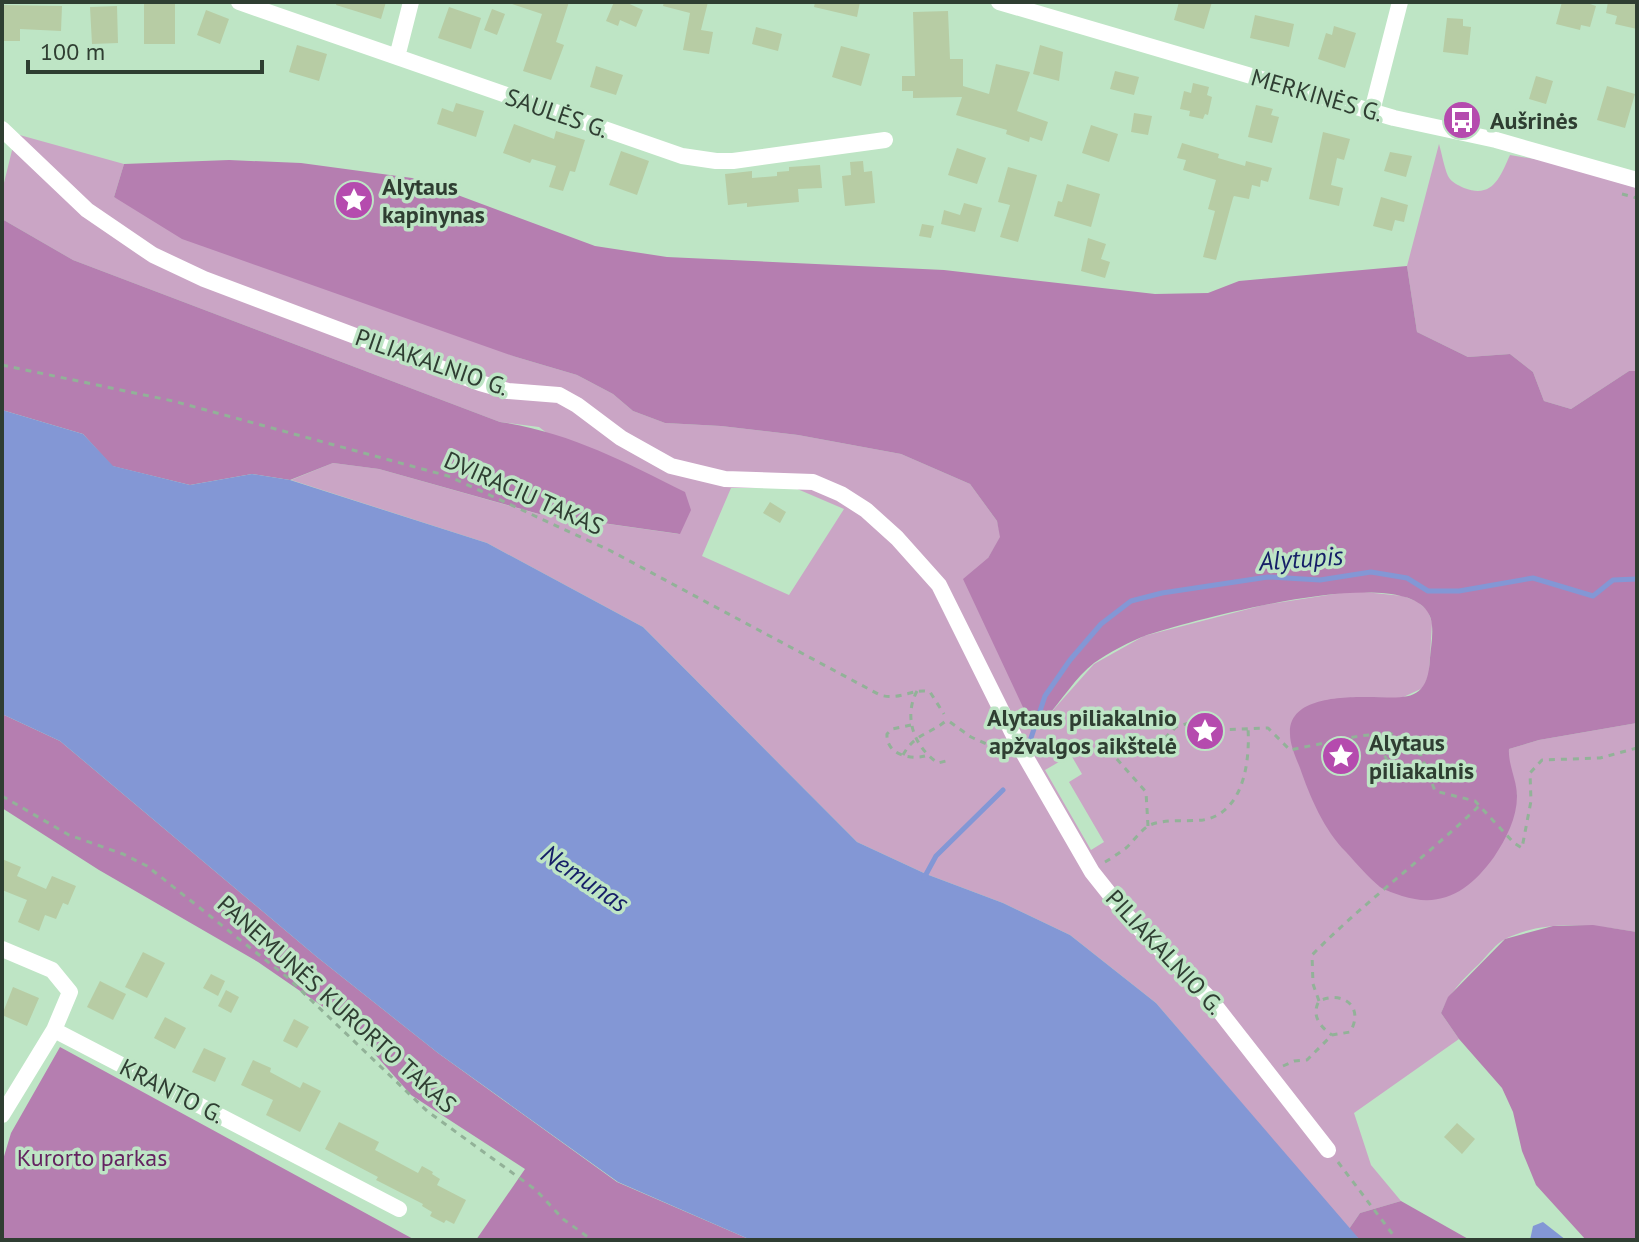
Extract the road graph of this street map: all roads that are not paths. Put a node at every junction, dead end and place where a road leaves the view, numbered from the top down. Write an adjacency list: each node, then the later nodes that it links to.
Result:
1 (239, 2): 6 (street, SAULĖS G.)
2 (411, 2): 6 (street)
3 (999, 2): 5 (street, MERKINĖS G.)
4 (1400, 2): 7 (street)
5 (1028, 6): 7 (street, MERKINĖS G.)
6 (397, 57): 9 (street, SAULĖS G.)
7 (1372, 111): 10 (street, MERKINĖS G.)
8 (2, 129): 14 (street, PILIAKALNIO G.)
9 (885, 140)
10 (1637, 180)
11 (2, 949): 12 (street)
12 (54, 1030): 13 (street); 15 (street, KRANTO G.)
13 (2, 1115)
14 (1328, 1150)
15 (399, 1209)

